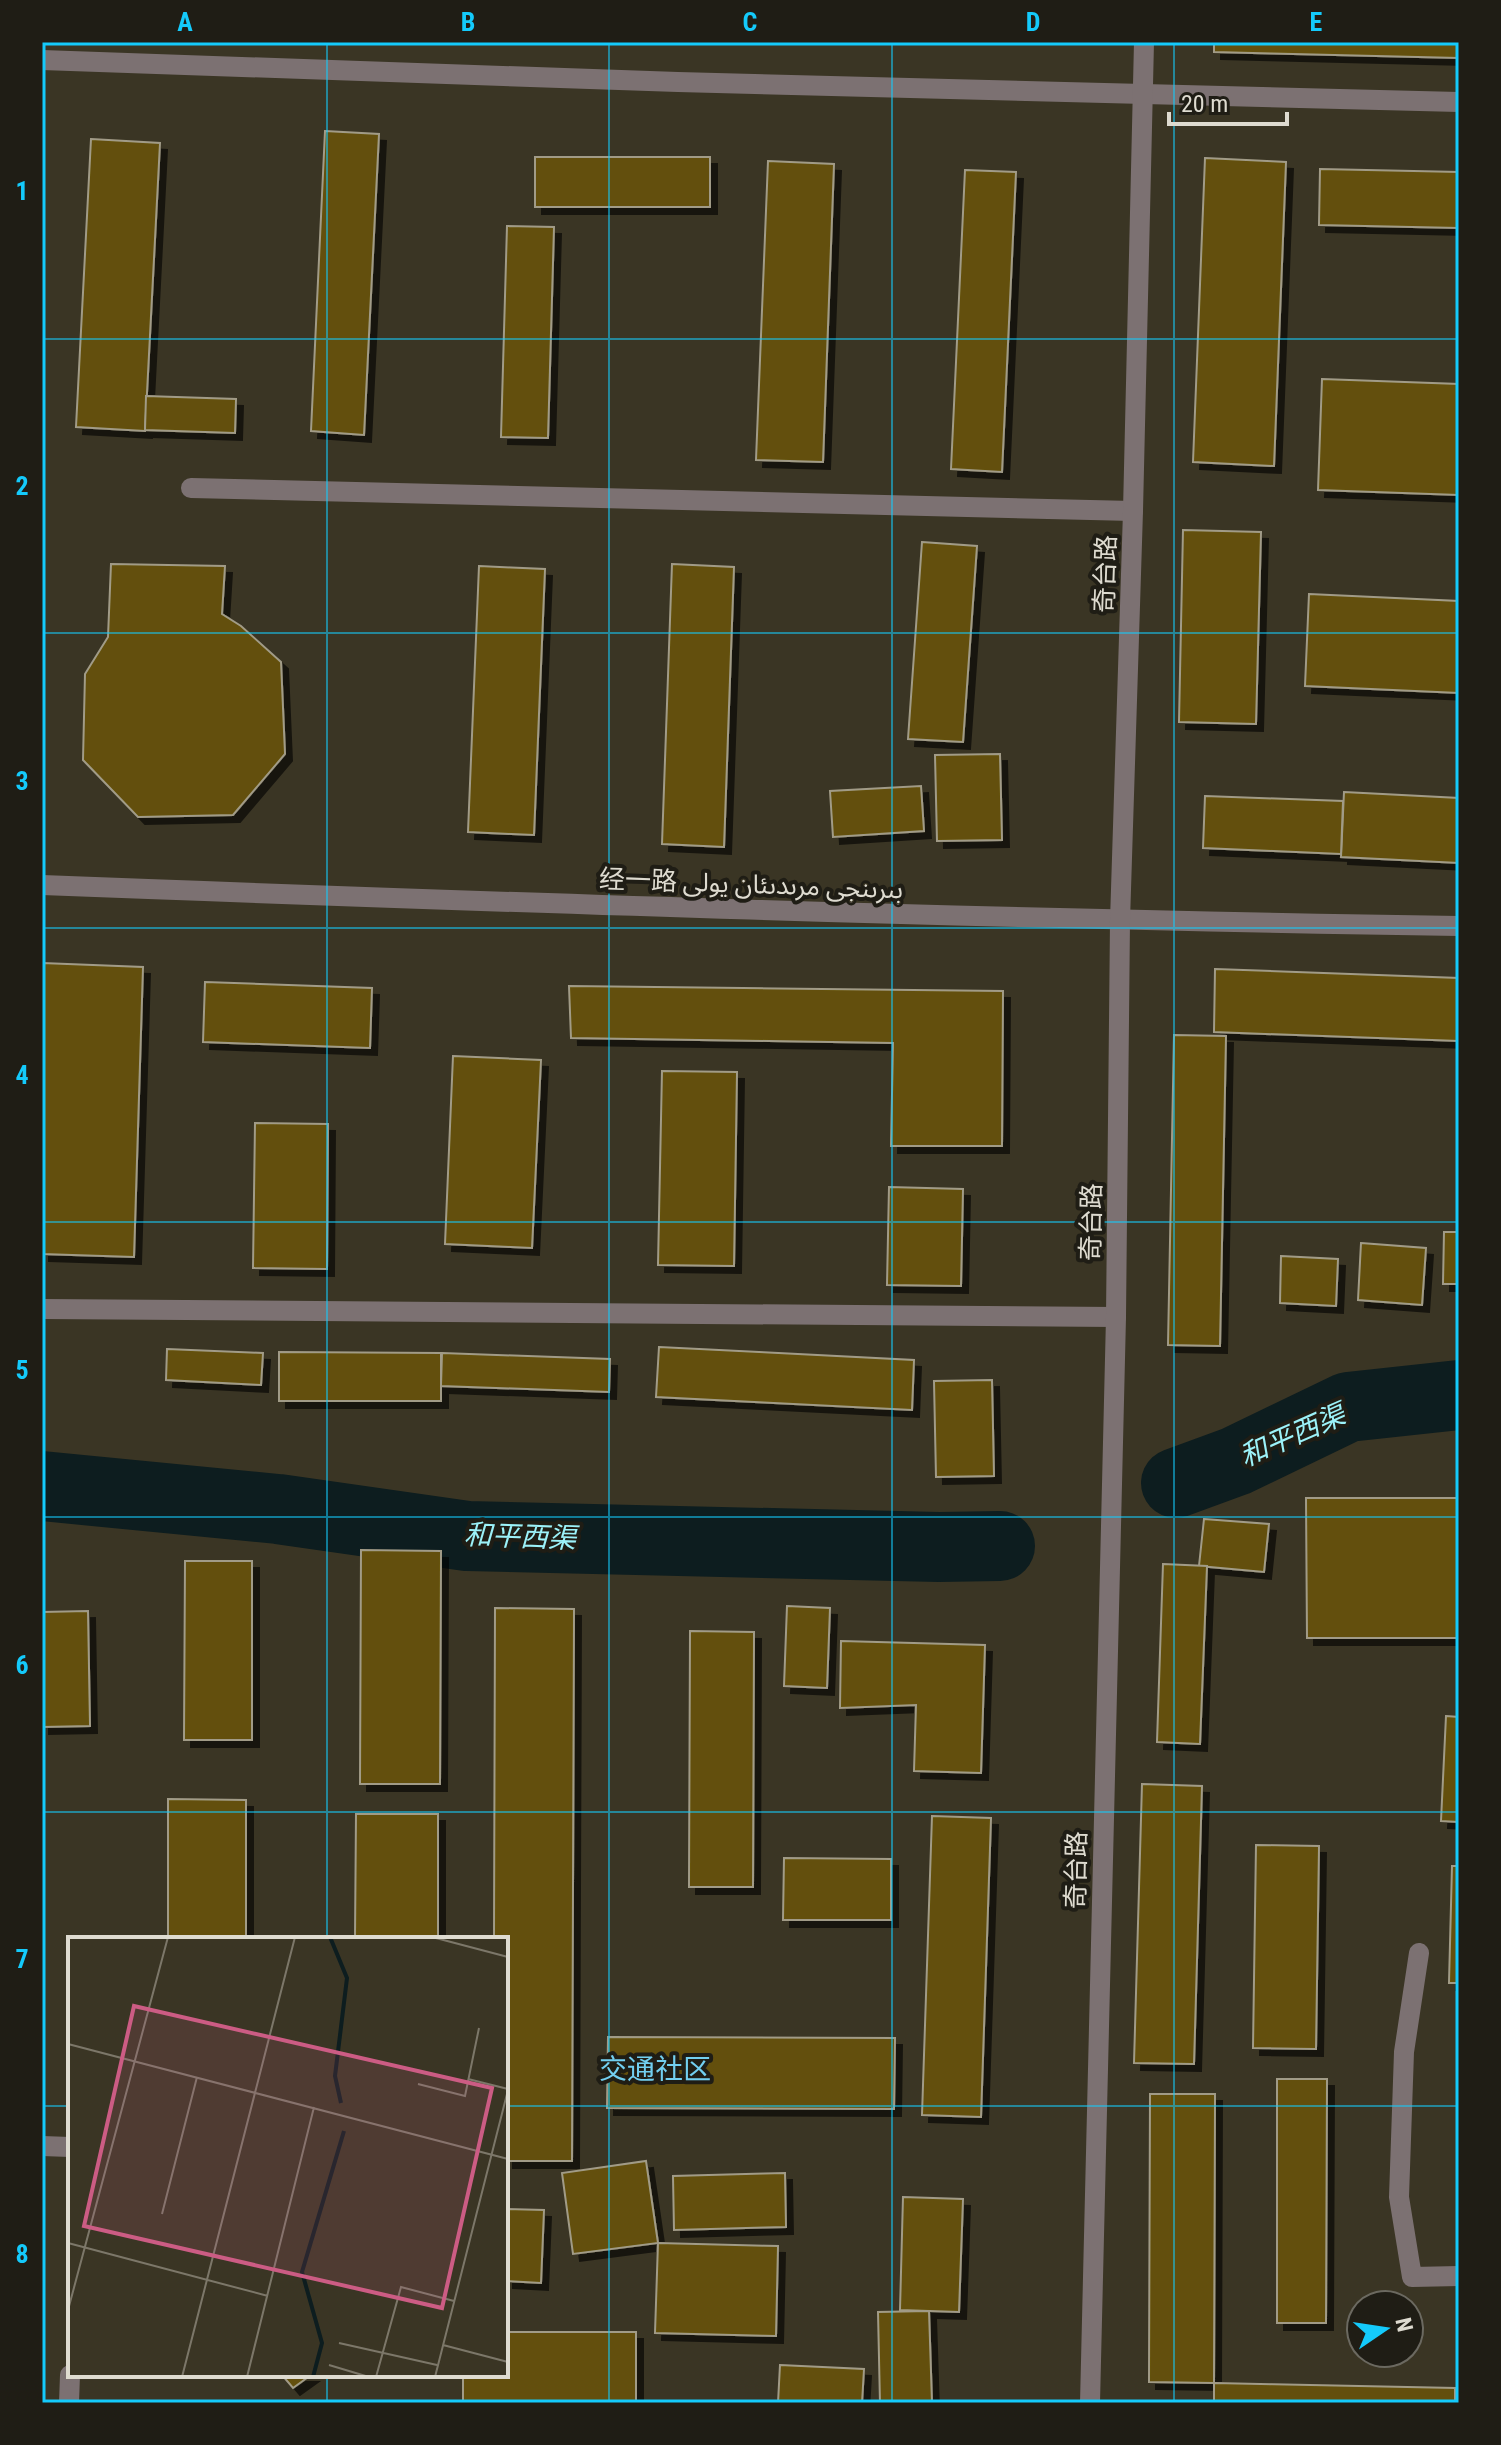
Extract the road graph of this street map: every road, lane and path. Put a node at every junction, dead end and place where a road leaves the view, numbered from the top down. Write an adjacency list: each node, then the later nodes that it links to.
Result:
1 (1144, 42): 3 (street, 奇台路)
2 (42, 60): 3 (street)
3 (1143, 95): 4 (street); 6 (street, 奇台路)
4 (1459, 102)
5 (191, 488): 6 (street)
6 (1133, 511): 8 (street, 奇台路)
7 (42, 885): 8 (street, 经一路 بىرىنجى مرىدىئان يولى)
8 (1120, 921): 9 (street, 经一路 بىرىنجى مرىدىئان يولى); 11 (street, 奇台路)
9 (1459, 926)
10 (42, 1309): 11 (street)
11 (1116, 1317): 18 (street, 奇台路)
12 (1419, 1953): 15 (street)
13 (42, 2146): 14 (street)
14 (68, 2147)
15 (1459, 2276)
16 (70, 2377): 17 (street)
17 (69, 2403)
18 (1090, 2403)

